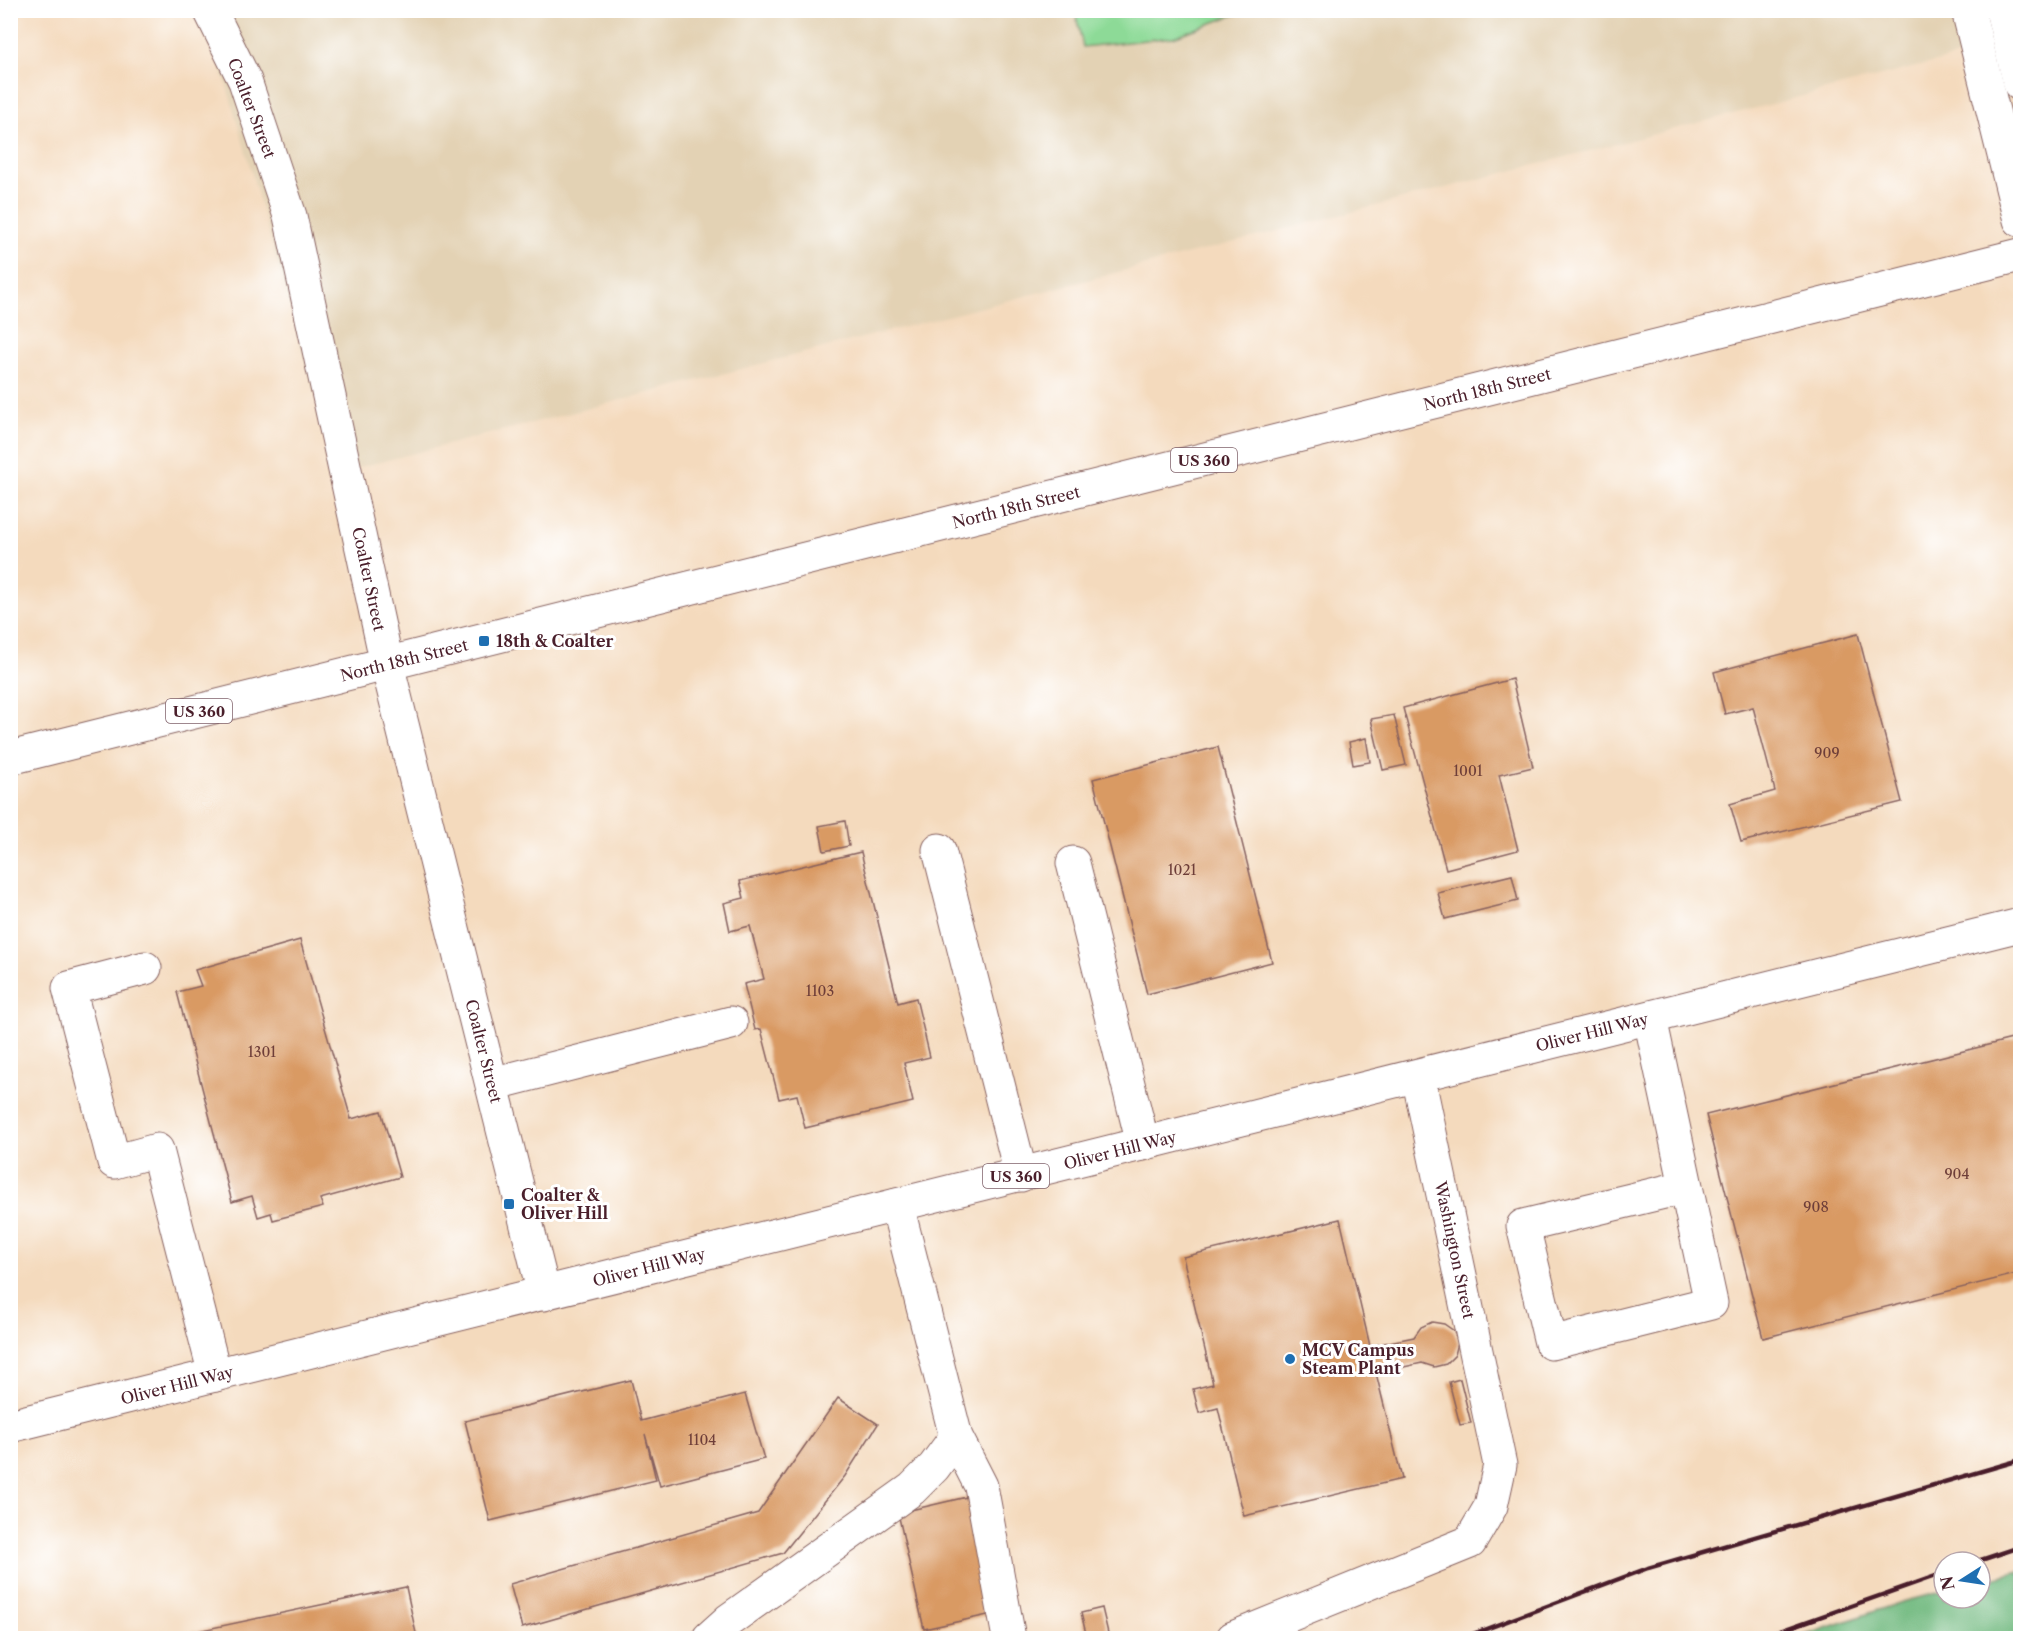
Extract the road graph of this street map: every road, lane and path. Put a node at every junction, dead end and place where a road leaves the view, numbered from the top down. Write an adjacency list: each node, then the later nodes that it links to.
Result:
1 (210, 10): 7 (main road, Coalter Street)
2 (1968, 10): 5 (main road)
3 (2002, 10): 4 (main road)
4 (2020, 84)
5 (2020, 220)
6 (2020, 255): 7 (main road, North 18th Street / US 360)
7 (387, 664): 8 (main road, North 18th Street / US 360); 16 (main road, Coalter Street)
8 (10, 758)
9 (939, 850): 18 (main road)
10 (1073, 864): 17 (main road)
11 (2020, 925): 13 (main road, Oliver Hill Way / US 360)
12 (145, 968): 22 (main road)
13 (1650, 1018): 15 (main road, Oliver Hill Way / US 360); 19 (main road)
14 (731, 1023): 16 (main road)
15 (1418, 1076): 17 (main road, Oliver Hill Way / US 360); 27 (main road, Washington Street)
16 (492, 1084): 21 (main road, Coalter Street)
17 (1143, 1144): 18 (main road, Oliver Hill Way / US 360)
18 (1020, 1175): 20 (main road, Oliver Hill Way / US 360)
19 (1685, 1187): 19 (main road)
20 (897, 1205): 21 (main road, Oliver Hill Way / US 360); 24 (main road)
21 (544, 1294): 22 (main road, Oliver Hill Way / US 360)
22 (215, 1375): 23 (main road, Oliver Hill Way / US 360)
23 (10, 1426)
24 (956, 1437): 25 (main road); 26 (main road)
25 (710, 1638)
26 (1009, 1638)
27 (1233, 1638)

